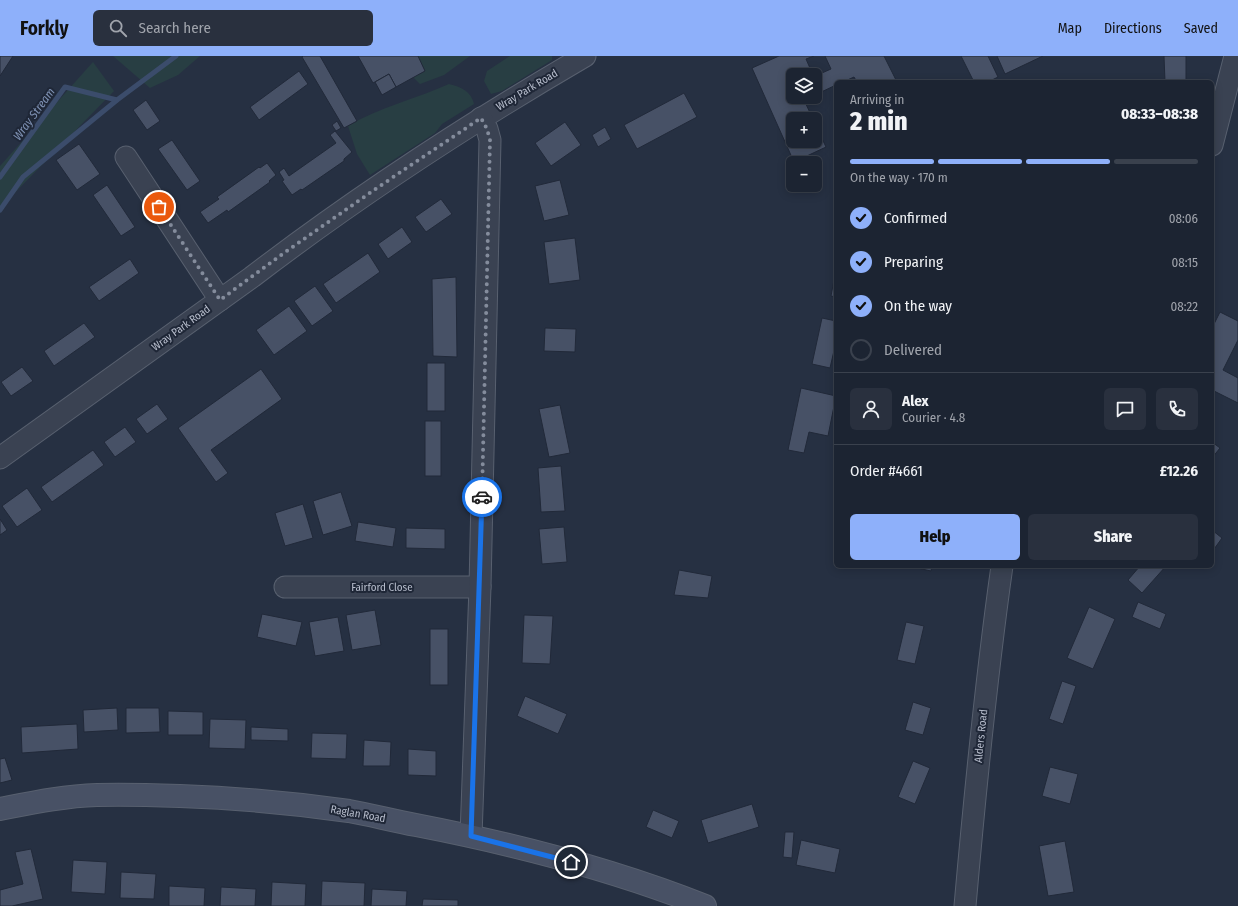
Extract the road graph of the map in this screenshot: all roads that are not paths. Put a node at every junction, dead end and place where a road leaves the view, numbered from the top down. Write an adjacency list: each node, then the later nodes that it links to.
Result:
1 (585, 56): 3 (street, Wray Park Road)
2 (1235, 56): 4 (street)
3 (481, 118): 6 (street, Wray Park Road); 10 (street)
4 (1214, 137)
5 (126, 157): 6 (street)
6 (220, 300): 7 (street, Wray Park Road)
7 (0, 458)
8 (1002, 568): 14 (street, Alders Road)
9 (285, 587): 10 (street, Fairford Close)
10 (480, 587): 12 (street)
11 (0, 809): 12 (street, Raglan Road)
12 (471, 836): 13 (street, Raglan Road)
13 (705, 906)
14 (965, 906)

